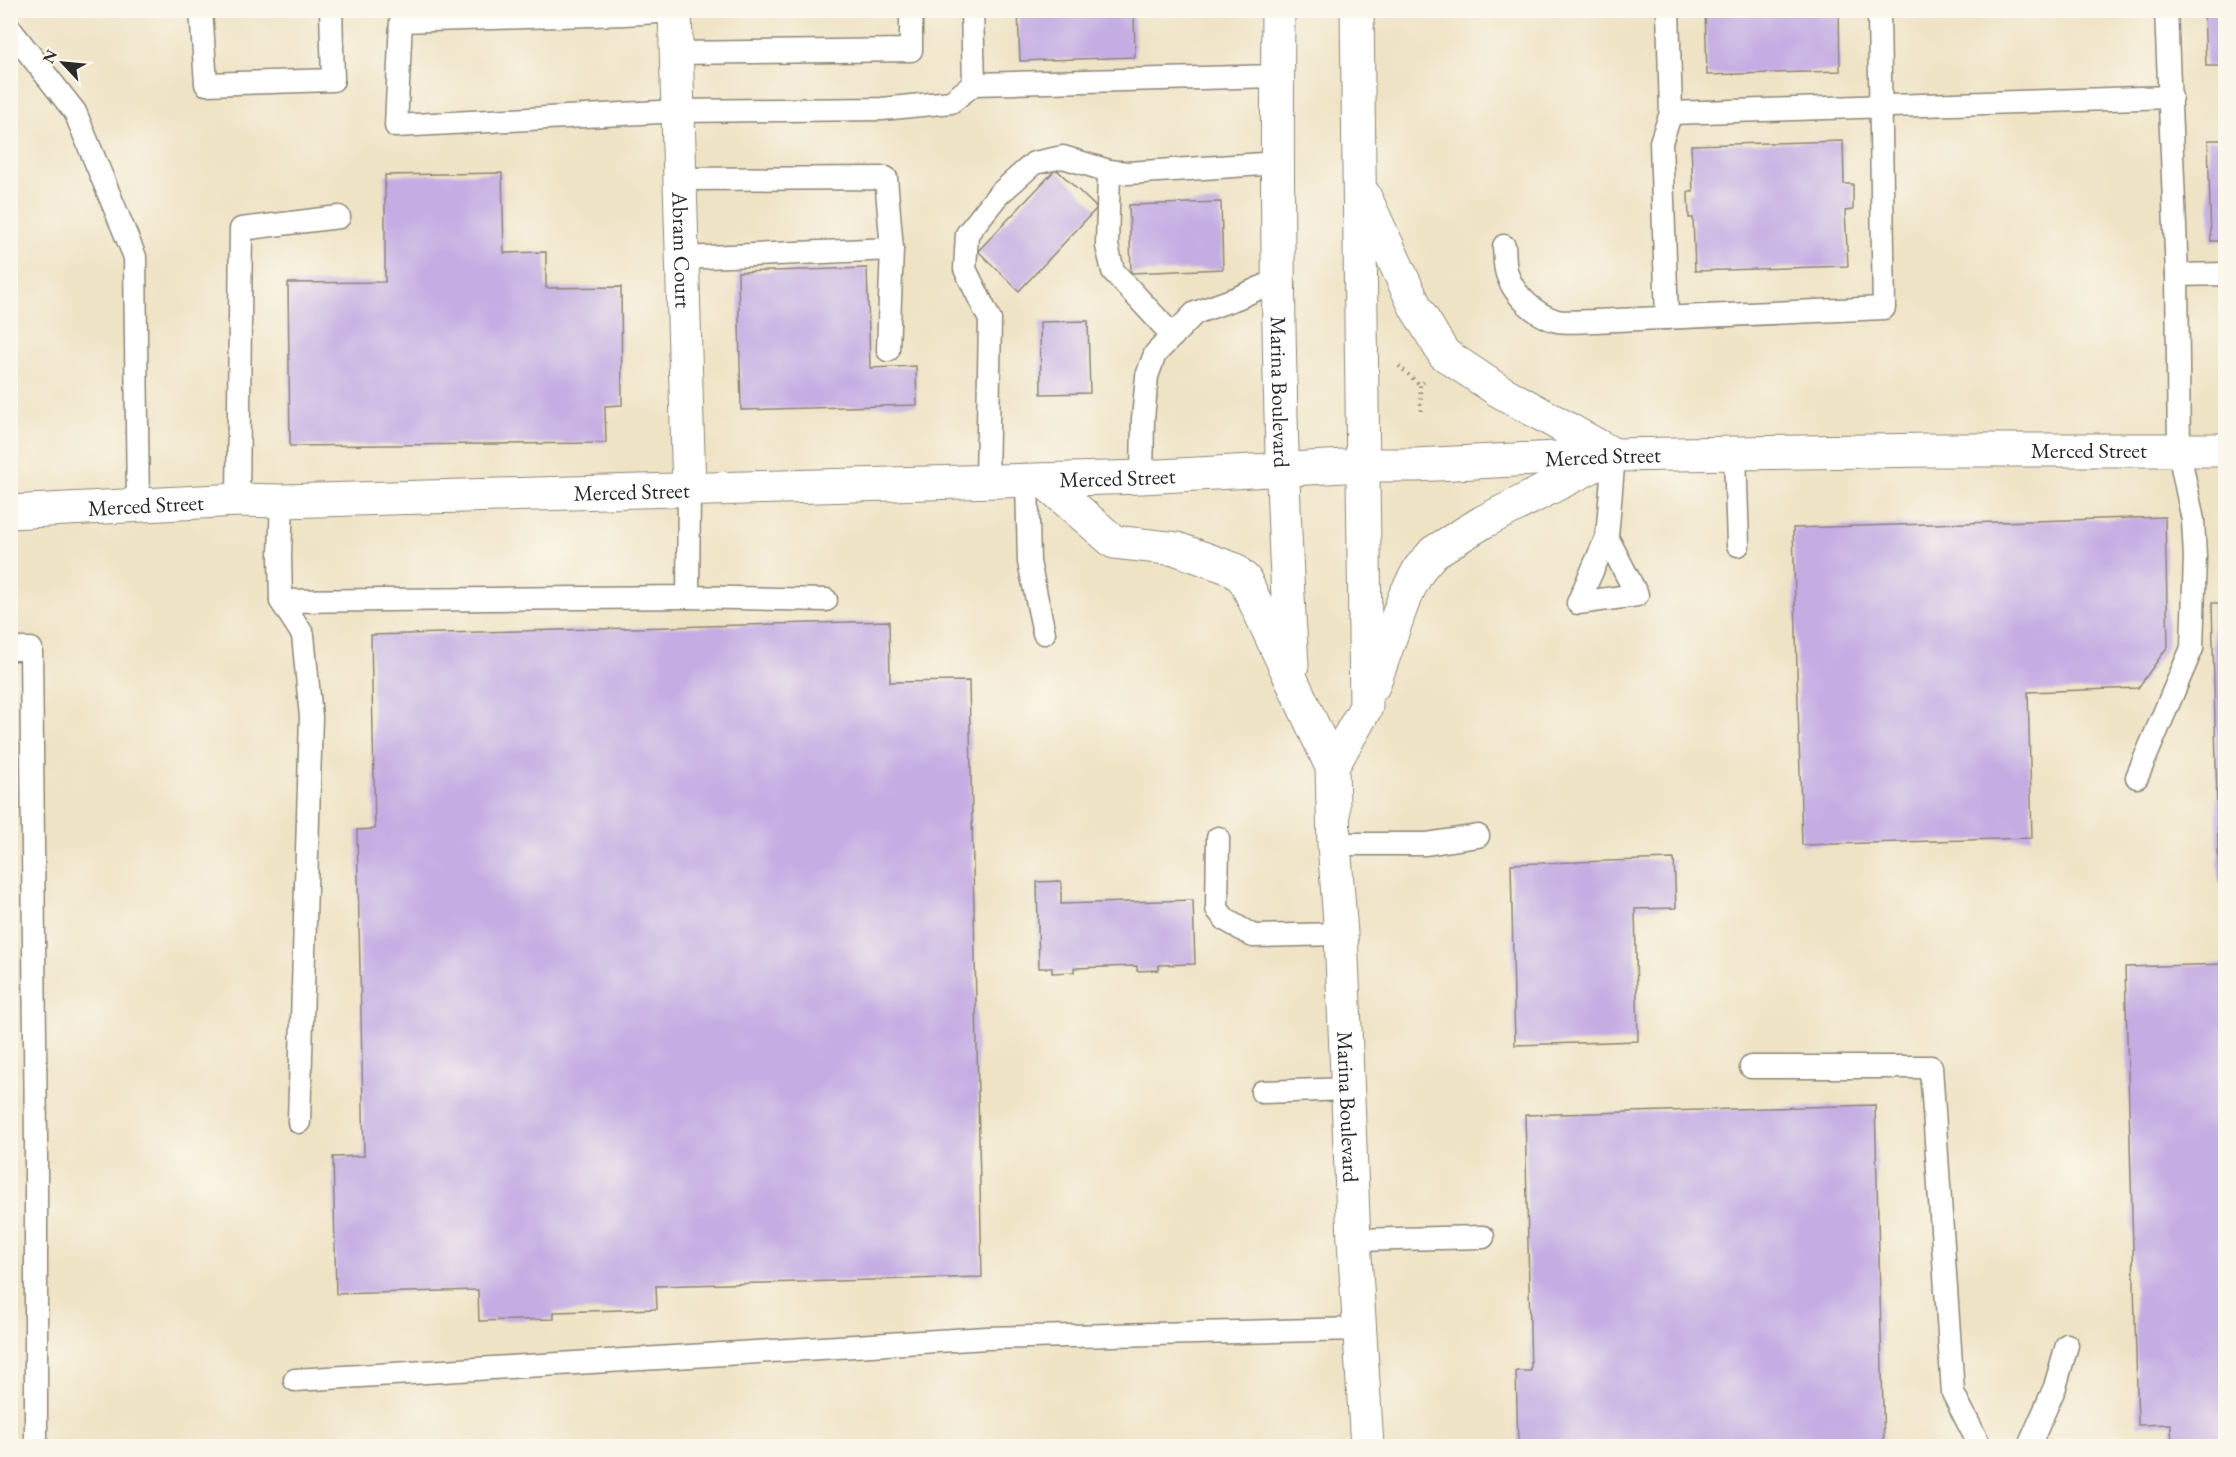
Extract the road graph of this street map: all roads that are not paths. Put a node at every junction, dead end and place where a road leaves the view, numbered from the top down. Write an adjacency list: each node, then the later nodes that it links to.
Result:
1 (201, 10): 2 (lane)
2 (331, 10)
3 (911, 10): 12 (lane)
4 (972, 10): 14 (lane)
5 (1278, 10): 13 (main road, Marina Boulevard)
6 (1357, 10): 22 (main road)
7 (1668, 10): 18 (lane)
8 (2166, 10): 15 (lane)
9 (675, 11): 12 (main road, Abram Court); 17 (lane)
10 (1880, 16): 16 (lane)
11 (10, 29): 45 (lane)
12 (676, 53): 17 (main road, Abram Court)
13 (1277, 76): 14 (lane); 19 (main road, Marina Boulevard)
14 (974, 84): 17 (lane)
15 (2171, 97): 16 (lane); 28 (lane)
16 (1882, 106): 18 (lane); 30 (lane)
17 (678, 111): 21 (main road, Abram Court)
18 (1671, 113): 30 (lane)
19 (1278, 163): 20 (lane); 29 (main road, Marina Boulevard)
20 (1110, 171): 31 (lane); 41 (lane)
21 (680, 179): 25 (lane); 26 (main road, Abram Court)
22 (1358, 182): 36 (main road); 37 (main road)
23 (339, 217): 43 (lane)
24 (1504, 246): 30 (lane)
25 (892, 249): 26 (lane); 32 (lane)
26 (682, 258): 42 (main road, Abram Court)
27 (2226, 274): 28 (lane)
28 (2177, 275): 34 (lane)
29 (1278, 280): 31 (lane); 38 (main road, Marina Boulevard)
30 (1667, 318)
31 (1173, 336): 39 (lane)
32 (888, 350)
33 (2226, 450): 34 (main road, Merced Street)
34 (2179, 452): 35 (main road, Merced Street); 57 (lane)
35 (1735, 453): 36 (main road, Merced Street); 48 (lane)
36 (1614, 455): 37 (main road, Merced Street); 47 (lane); 55 (main road)
37 (1363, 465): 38 (main road, Merced Street); 55 (main road)
38 (1283, 470): 39 (main road, Merced Street); 54 (main road, Marina Boulevard)
39 (1142, 477): 40 (main road, Merced Street)
40 (1035, 480): 41 (main road, Merced Street); 52 (lane); 54 (main road)
41 (987, 481): 42 (main road, Merced Street)
42 (689, 490): 44 (main road, Merced Street); 49 (lane)
43 (238, 500): 44 (main road, Merced Street); 45 (main road, Merced Street)
44 (282, 501): 51 (lane)
45 (138, 507): 46 (main road, Merced Street)
46 (10, 513)
47 (1607, 537)
48 (1738, 545)
49 (688, 597): 50 (lane); 51 (lane)
50 (826, 600)
51 (281, 601): 65 (lane)
52 (1044, 633)
53 (10, 649): 71 (lane)
54 (1294, 685): 56 (main road, Marina Boulevard)
55 (1366, 707): 56 (main road)
56 (1332, 767): 60 (main road, Marina Boulevard)
57 (2137, 777)
58 (1478, 836): 60 (lane)
59 (1218, 838): 61 (lane)
60 (1334, 844): 61 (main road, Marina Boulevard)
61 (1341, 934): 63 (main road, Marina Boulevard)
62 (1751, 1067): 73 (lane)
63 (1348, 1089): 64 (lane); 67 (main road, Marina Boulevard)
64 (1262, 1092)
65 (299, 1122)
66 (1483, 1237): 67 (lane)
67 (1354, 1240): 68 (main road, Marina Boulevard)
68 (1360, 1329): 70 (lane); 72 (main road, Marina Boulevard)
69 (2067, 1345): 74 (lane)
70 (295, 1380)
71 (36, 1446)
72 (1367, 1446)
73 (1980, 1446)
74 (2029, 1446)

